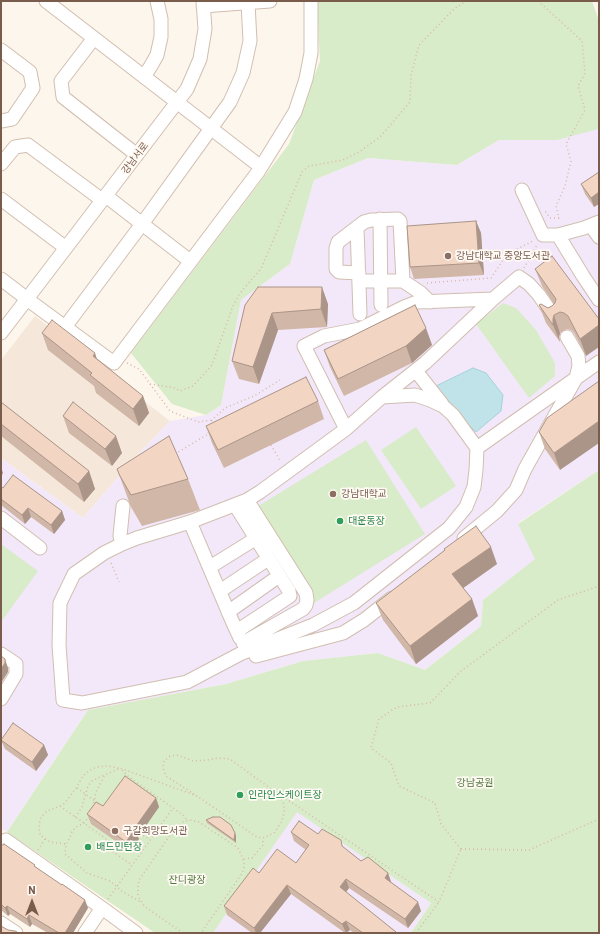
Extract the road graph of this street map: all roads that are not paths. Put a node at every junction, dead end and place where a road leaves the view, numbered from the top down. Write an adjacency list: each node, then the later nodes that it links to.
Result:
1 (46, 1): 7 (street)
2 (157, 1): 9 (street)
3 (270, 1): 5 (street)
4 (311, 1): 15 (street)
5 (248, 3): 6 (street); 12 (street)
6 (203, 4): 10 (street, 강남서로)
7 (94, 38): 9 (street); 13 (street)
8 (1, 50): 11 (street)
9 (144, 77): 10 (street)
10 (177, 102): 12 (street); 13 (street, 강남서로)
11 (1, 121)
12 (211, 128): 15 (street); 20 (street)
13 (137, 154): 17 (street, 강남서로)
14 (1, 164): 17 (street)
15 (261, 167): 26 (street)
16 (522, 190): 23 (street)
17 (104, 198): 20 (street); 25 (street, 강남서로)
18 (1, 199): 25 (street)
19 (380, 219): 22 (street); 29 (street); 30 (street)
20 (142, 224): 26 (street); 38 (street)
21 (595, 224): 23 (street); 24 (street)
22 (357, 227): 27 (street); 27 (street)
23 (558, 235): 33 (street)
24 (599, 236)
25 (66, 248): 31 (street, 강남서로)
26 (190, 261): 38 (street)
27 (359, 277): 29 (street); 36 (street)
28 (1, 279): 31 (street)
29 (380, 280): 30 (street); 35 (street)
30 (405, 282): 34 (street)
31 (26, 299): 38 (street); 39 (street, 강남서로)
32 (493, 299): 34 (street); 37 (street); 42 (street)
33 (599, 300)
34 (430, 302): 48 (street)
35 (381, 305)
36 (360, 314)
37 (554, 317)
38 (65, 327)
39 (1, 333)
40 (567, 337): 43 (street)
41 (599, 362): 43 (street)
42 (416, 370): 45 (street); 46 (street)
43 (576, 378): 47 (street); 49 (street)
44 (582, 394): 47 (street)
45 (382, 397): 46 (street); 48 (street)
46 (443, 406): 49 (street)
47 (559, 410): 57 (street)
48 (346, 429): 50 (street)
49 (477, 448): 66 (street)
50 (248, 500): 51 (street); 66 (street)
51 (235, 505): 54 (street); 55 (street)
52 (123, 506): 56 (street)
53 (1, 518): 58 (street)
54 (190, 522): 56 (street); 60 (street)
55 (255, 539): 59 (street); 60 (street)
56 (122, 544): 68 (street)
57 (455, 546)
58 (40, 548)
59 (268, 559): 61 (street); 62 (street)
60 (210, 568): 62 (street)
61 (279, 576): 64 (street); 65 (street)
62 (220, 591): 64 (street)
63 (400, 591): 68 (street)
64 (228, 612): 65 (street)
65 (237, 631): 66 (street)
66 (242, 649): 68 (street)
67 (1, 654): 69 (street)
68 (223, 664)
69 (1, 699)
70 (1, 847): 71 (street)
71 (102, 908): 74 (street); 75 (street)
72 (1, 923): 73 (street)
73 (16, 933)
74 (85, 933)
75 (136, 933)

